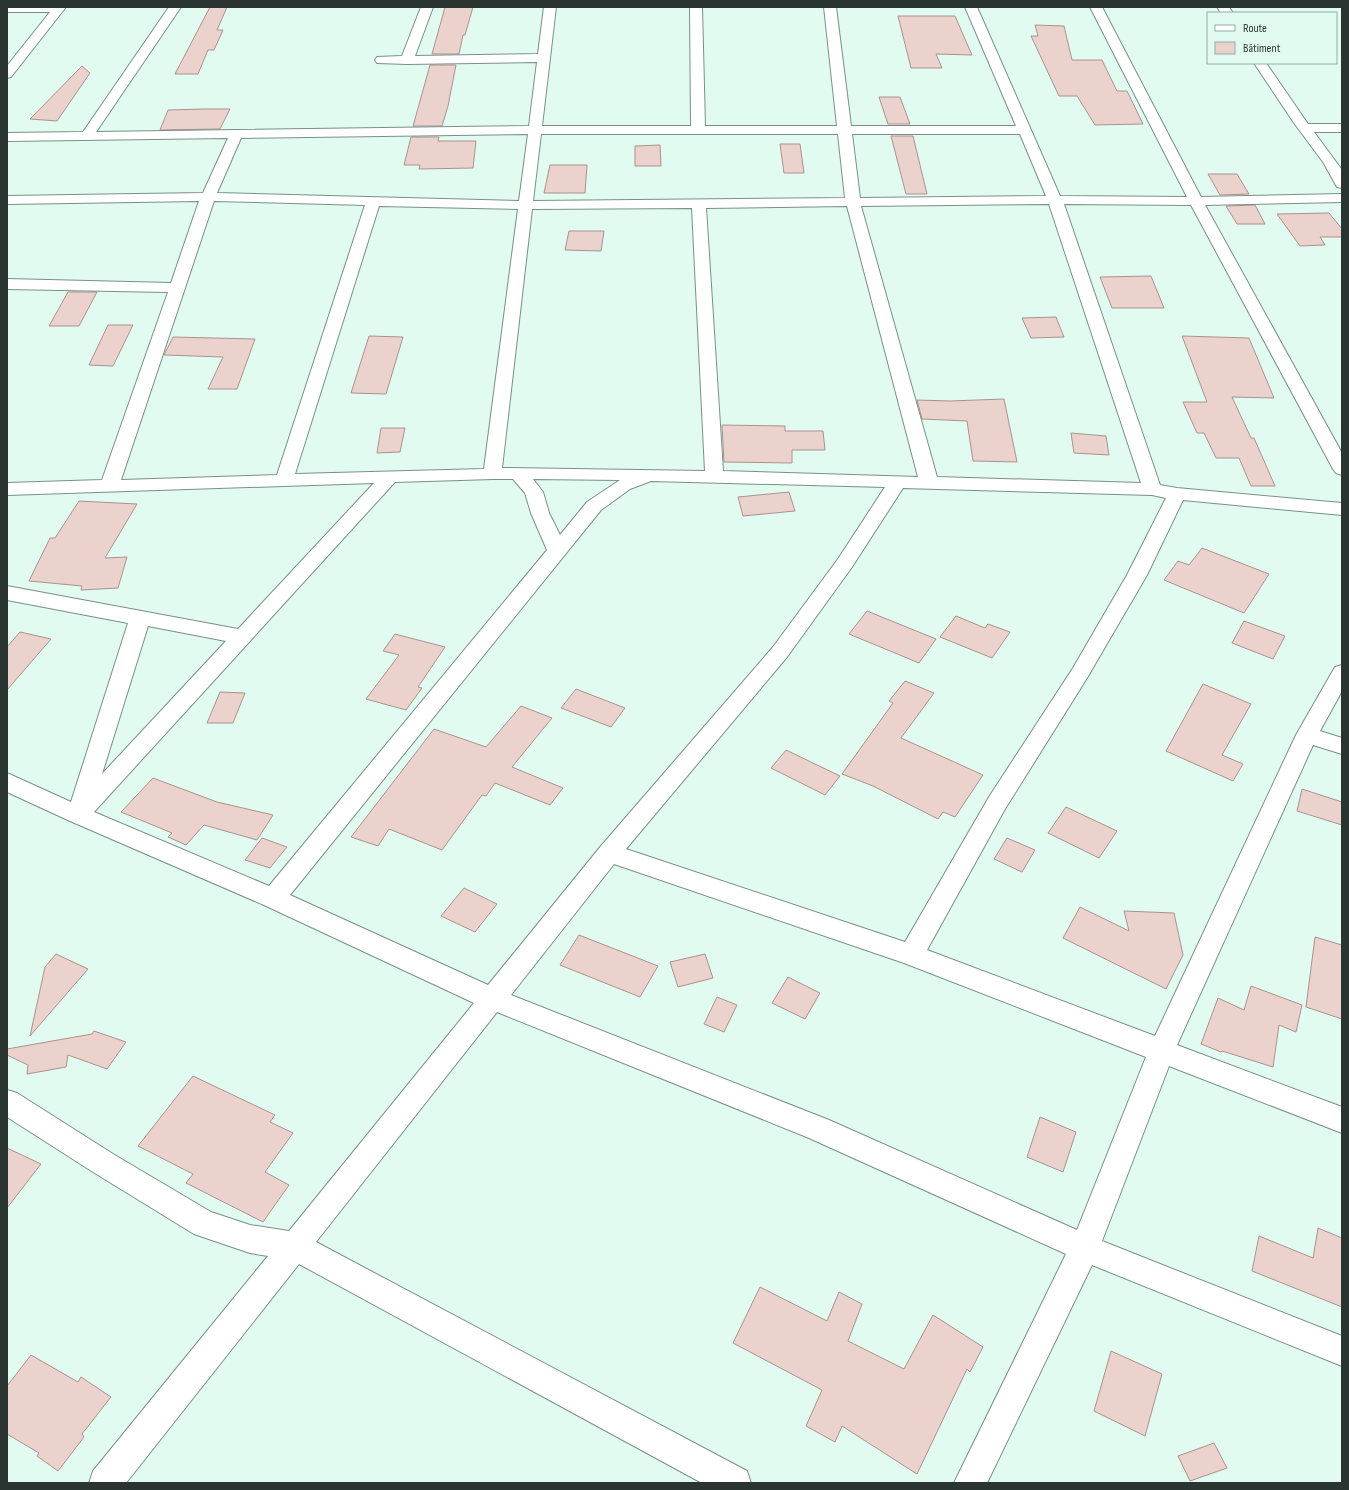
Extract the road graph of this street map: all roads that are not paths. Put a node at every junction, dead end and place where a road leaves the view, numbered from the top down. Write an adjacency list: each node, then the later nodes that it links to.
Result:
1 (175, 7): 22 (street)
2 (427, 7): 12 (street)
3 (550, 7): 10 (street)
4 (696, 7): 18 (street)
5 (830, 7): 19 (street)
6 (971, 7): 20 (street)
7 (1096, 7): 29 (street)
8 (59, 8): 9 (street); 14 (street)
9 (7, 9)
10 (544, 58): 12 (street); 17 (street)
11 (381, 60): 12 (street)
12 (406, 60)
13 (1261, 64): 15 (street)
14 (7, 74)
15 (1304, 128): 16 (street); 24 (street)
16 (1342, 128)
17 (535, 130): 18 (street); 21 (street); 33 (street)
18 (698, 130): 19 (street)
19 (844, 130): 20 (street); 31 (street)
20 (1024, 130): 28 (street)
21 (236, 134): 22 (street); 25 (street)
22 (87, 136): 23 (street)
23 (7, 138)
24 (1342, 184)
25 (208, 197): 27 (street); 30 (street); 35 (street)
26 (1342, 198): 29 (street)
27 (7, 200)
28 (1055, 200): 29 (street); 31 (street); 47 (street)
29 (1196, 201): 36 (street)
30 (373, 202): 33 (street); 42 (street)
31 (853, 202): 32 (street); 44 (street)
32 (699, 203): 33 (street); 41 (street)
33 (525, 205): 38 (street)
34 (7, 284): 35 (street)
35 (177, 288): 45 (street)
36 (1342, 469)
37 (518, 473): 38 (street); 39 (street); 50 (street)
38 (492, 474): 40 (street)
39 (655, 475): 41 (street); 50 (street)
40 (390, 477): 42 (street); 53 (street)
41 (714, 477): 43 (street)
42 (284, 480): 45 (street)
43 (897, 482): 44 (street); 59 (street)
44 (929, 483): 47 (street)
45 (110, 485): 46 (street)
46 (7, 489)
47 (1152, 489): 48 (street)
48 (1177, 494): 49 (street); 61 (street)
49 (1342, 510)
50 (557, 550): 60 (street)
51 (7, 593): 52 (street)
52 (140, 618): 53 (street); 58 (street)
53 (242, 637): 58 (street)
54 (1342, 672): 55 (street)
55 (1307, 735): 56 (street); 63 (street)
56 (1342, 746)
57 (7, 782): 58 (street)
58 (78, 815): 60 (street)
59 (609, 853): 61 (street); 62 (street)
60 (273, 898): 62 (street)
61 (911, 955): 63 (street)
62 (492, 999): 66 (street); 67 (street)
63 (1161, 1051): 65 (street); 67 (street)
64 (7, 1102): 66 (street)
65 (1342, 1120)
66 (295, 1246): 69 (street); 70 (street)
67 (1084, 1248): 68 (street); 71 (street)
68 (1342, 1352)
69 (105, 1483)
70 (735, 1483)
71 (970, 1483)

